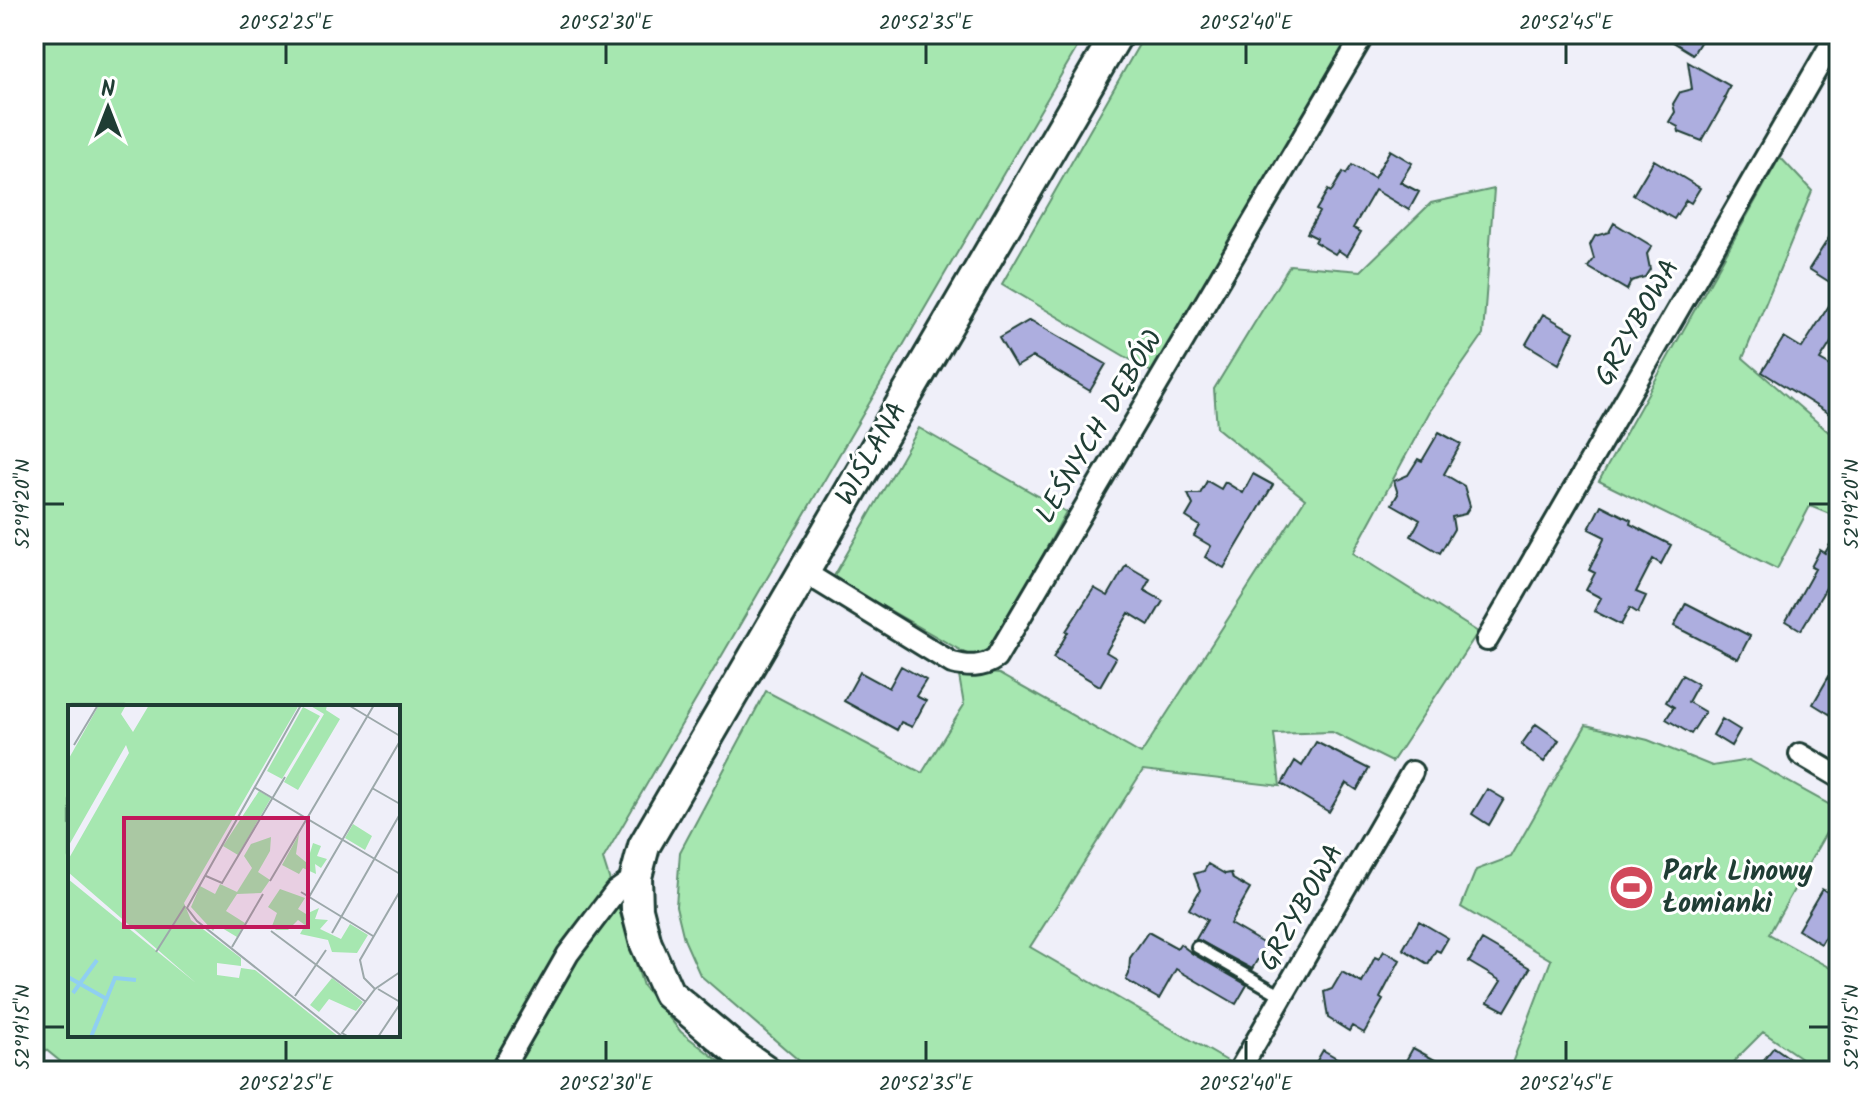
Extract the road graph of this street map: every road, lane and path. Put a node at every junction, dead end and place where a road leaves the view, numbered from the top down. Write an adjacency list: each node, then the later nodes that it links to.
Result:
1 (1117, 34): 4 (main road, WIŚLANA)
2 (1364, 34): 4 (street, LEŚNYCH DĘBÓW)
3 (1837, 34): 5 (street, GRZYBOWA)
4 (804, 572): 9 (main road, WIŚLANA)
5 (1487, 640)
6 (1800, 754): 8 (street)
7 (1412, 772): 11 (street, GRZYBOWA)
8 (1839, 777)
9 (636, 877): 12 (street); 13 (main road)
10 (1197, 947): 11 (lane)
11 (1283, 997): 14 (street, GRZYBOWA)
12 (501, 1071)
13 (766, 1071)
14 (1239, 1071)

